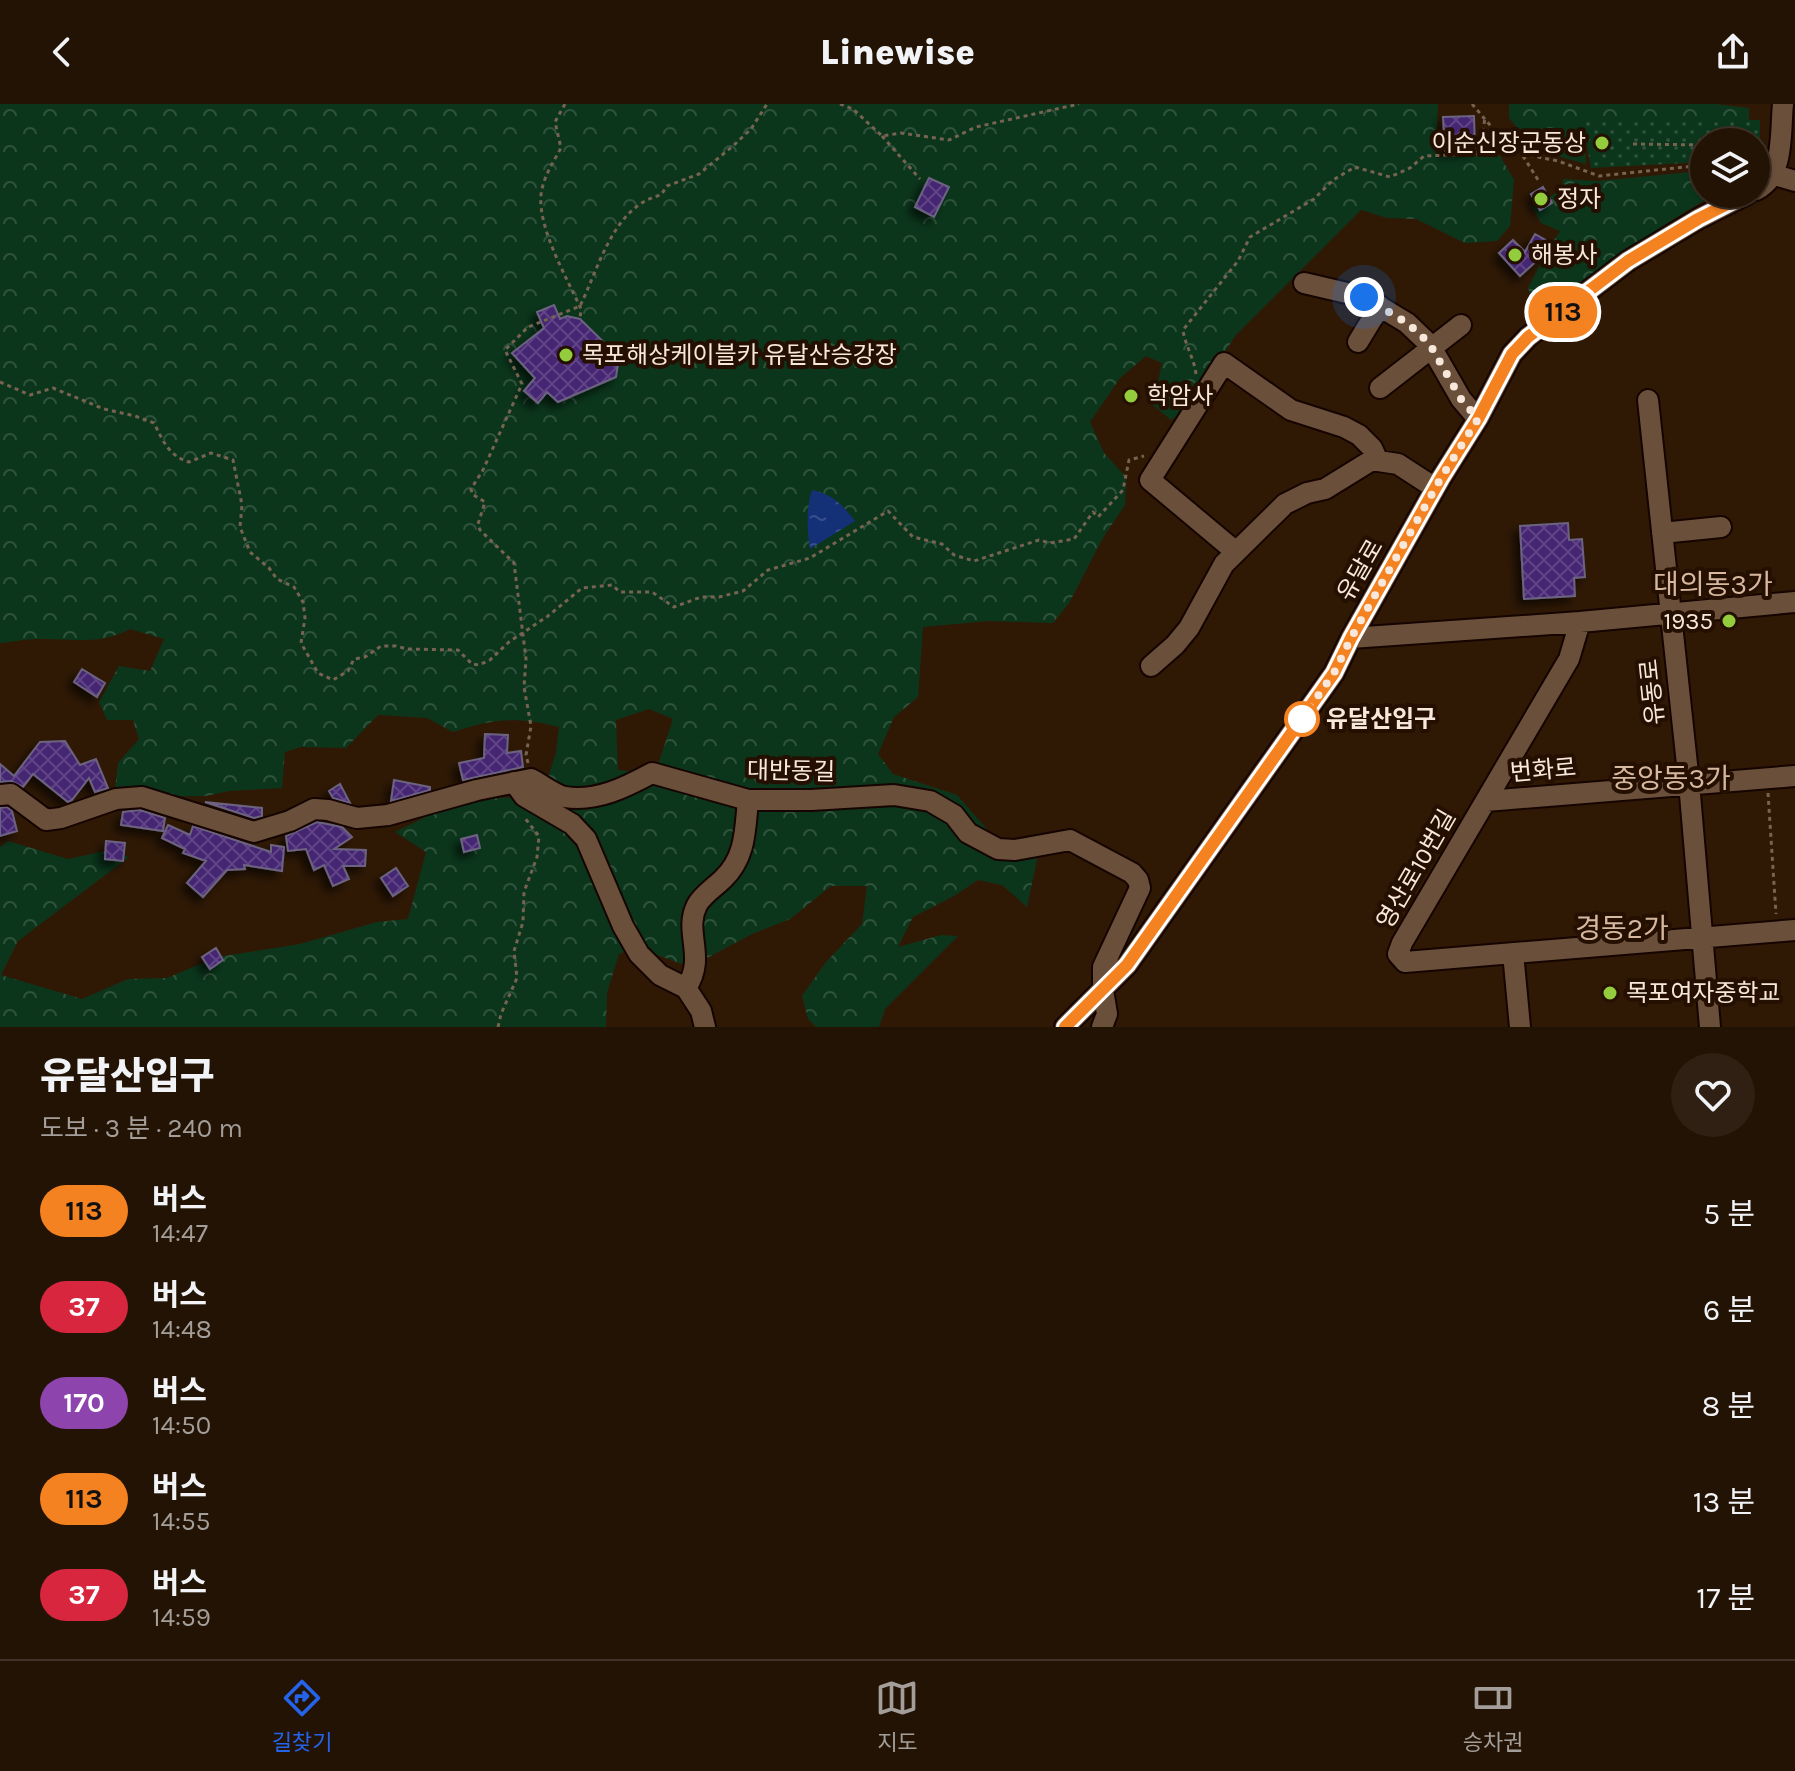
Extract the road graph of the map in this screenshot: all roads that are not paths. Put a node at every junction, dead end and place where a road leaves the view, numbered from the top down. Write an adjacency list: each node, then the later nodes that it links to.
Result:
1 (1783, 104): 2 (street)
2 (1775, 175): 3 (street); 4 (street)
3 (1770, 181)
4 (1795, 181)
5 (1720, 208): 13 (street, 유달로)
6 (1304, 283): 7 (street)
7 (1380, 306): 9 (street); 10 (street)
8 (1461, 325): 10 (street)
9 (1358, 342)
10 (1432, 348): 11 (street); 13 (street)
11 (1380, 388)
12 (1648, 400): 17 (street, 유동로)
13 (1478, 419): 15 (street, 유달로)
14 (1377, 459): 15 (street); 18 (street); 18 (street)
15 (1435, 488): 22 (street, 유달로)
16 (1721, 527): 17 (street)
17 (1662, 533): 20 (street, 유동로)
18 (1236, 552): 23 (street)
19 (1795, 602): 20 (street)
20 (1670, 612): 21 (street); 26 (street, 유동로)
21 (1580, 622): 22 (street); 29 (street, 영산로10번길)
22 (1351, 638): 34 (street, 유달로)
23 (1151, 666)
24 (1795, 776): 26 (street, 번화로)
25 (523, 781): 27 (street); 28 (street, 대반동길); 33 (street)
26 (1689, 783): 29 (street, 번화로); 31 (street, 유동로)
27 (0, 795)
28 (748, 800): 33 (street); 34 (street, 대반동길)
29 (1486, 801): 32 (street, 영산로10번길)
30 (1786, 931): 31 (street, 영산로10번길)
31 (1702, 938): 32 (street, 영산로10번길); 39 (street, 유동로)
32 (1513, 953): 38 (street)
33 (686, 988): 35 (street)
34 (1103, 990): 36 (street, 유달로); 37 (street)
35 (705, 1027)
36 (1065, 1027)
37 (1102, 1027)
38 (1520, 1027)
39 (1710, 1027)

